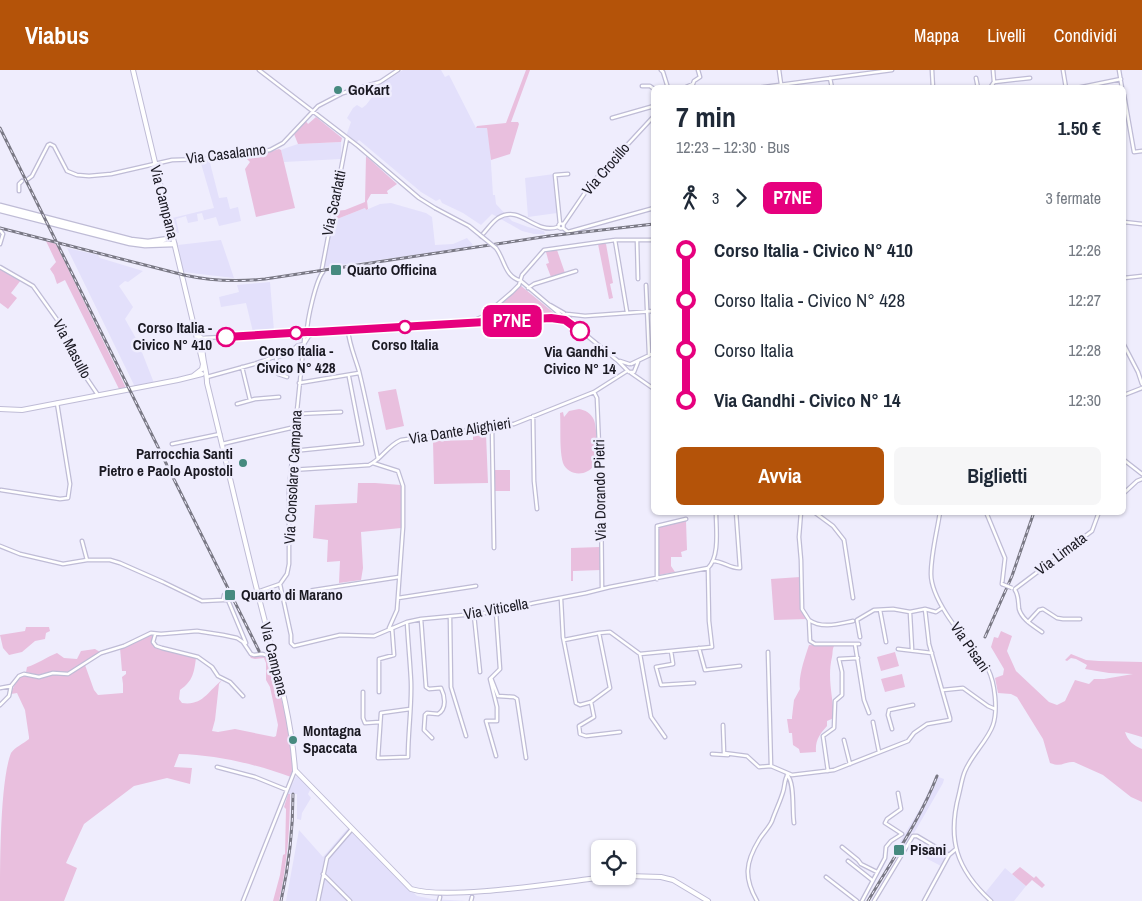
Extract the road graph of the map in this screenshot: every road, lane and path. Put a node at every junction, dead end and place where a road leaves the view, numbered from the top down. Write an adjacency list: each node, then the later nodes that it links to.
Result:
1 (133, 70): 37 (main road, Via Campana)
2 (259, 70): 32 (street)
3 (398, 70): 32 (street, Via Casalanno)
4 (661, 70): 18 (street)
5 (698, 70): 19 (street)
6 (779, 70): 17 (street)
7 (892, 70): 12 (street)
8 (932, 70): 22 (street)
9 (993, 70): 16 (street)
10 (1063, 70): 25 (street)
11 (1119, 70): 15 (street)
12 (830, 78): 17 (street); 21 (street)
13 (976, 78): 23 (street)
14 (1030, 78): 16 (street)
15 (1121, 79): 26 (street); 27 (street)
16 (994, 82): 24 (street)
17 (781, 84): 20 (street)
18 (667, 85)
19 (691, 85)
20 (775, 85)
21 (831, 85)
22 (933, 85)
23 (977, 85)
24 (992, 85)
25 (1066, 85)
26 (1092, 85)
27 (1122, 85)
28 (642, 86): 29 (street)
29 (651, 87)
30 (1126, 106): 36 (street)
31 (651, 107): 33 (street)
32 (312, 110): 35 (street); 37 (street, Via Casalanno)
33 (612, 118)
34 (651, 119): 47 (street, Via Crocillo)
35 (347, 138): 50 (street, bridge); 78 (street, Via Scarlatti)
36 (1142, 151)
37 (154, 164): 39 (street, Via Casalanno); 49 (main road, Via Campana)
38 (568, 174): 47 (street)
39 (28, 178)
40 (22, 181): 41 (street)
41 (19, 191)
42 (0, 206): 54 (highway)
43 (651, 209): 47 (street)
44 (0, 210): 54 (highway)
45 (1126, 222): 46 (street)
46 (1142, 224)
47 (561, 226): 50 (street, bridge)
48 (0, 230): 55 (street)
49 (171, 234): 54 (highway)
50 (481, 236): 61 (street, bridge)
51 (615, 240): 52 (street); 61 (street); 68 (street)
52 (637, 240): 53 (street); 59 (street)
53 (651, 240)
54 (172, 242): 80 (main road, Via Campana)
55 (0, 244)
56 (0, 267): 102 (street, Via Masullo)
57 (576, 271): 63 (street)
58 (1142, 276): 60 (street)
59 (638, 278)
60 (1126, 278)
61 (521, 281): 63 (street); 74 (street)
62 (646, 285): 67 (street)
63 (528, 288): 64 (street)
64 (548, 304): 65 (street); 69 (street)
65 (554, 310): 70 (street); 71 (street)
66 (651, 310): 67 (street)
67 (646, 311): 68 (street); 83 (street)
68 (627, 312): 69 (street)
69 (567, 314): 70 (street); 72 (street)
70 (562, 315): 71 (street); 73 (street)
71 (553, 317): 73 (street); 74 (street)
72 (569, 318): 73 (street); 75 (street)
73 (564, 320): 75 (street)
74 (474, 323): 76 (street)
75 (574, 326): 85 (street)
76 (348, 330): 77 (street); 92 (street)
77 (316, 332): 78 (street); 79 (street)
78 (306, 333): 79 (street); 80 (street); 81 (street, Via Consolare Campana)
79 (309, 336): 81 (street, Via Consolare Campana)
80 (200, 341): 91 (main road, Via Campana)
81 (304, 344): 84 (street); 97 (street, Via Consolare Campana)
82 (1126, 349): 98 (street)
83 (649, 354): 86 (street)
84 (276, 357): 88 (street); 94 (street)
85 (618, 361): 87 (street); 90 (street)
86 (638, 362): 87 (street); 89 (street)
87 (630, 364): 89 (street); 90 (street)
88 (242, 367): 91 (street); 104 (street)
89 (635, 368): 93 (street); 96 (street)
90 (627, 370): 93 (street); 100 (street, Via Dante Alighieri)
91 (205, 373): 102 (main road, Via Masullo); 113 (main road, Via Campana)
92 (359, 373): 97 (street); 117 (street)
93 (631, 373): 96 (street)
94 (287, 377)
95 (349, 377): 116 (street)
96 (639, 378): 99 (street)
97 (299, 383): 109 (street, Via Consolare Campana)
98 (1142, 386): 101 (street)
99 (651, 387)
100 (594, 392): 110 (street, Via Dante Alighieri); 145 (street, Via Dorando Pietri)
101 (1126, 394)
102 (98, 396): 105 (main road, Via Masullo)
103 (279, 397): 104 (street)
104 (250, 400): 106 (street)
105 (57, 403): 107 (main road, Via Masullo); 123 (street)
106 (237, 404)
107 (0, 409)
108 (341, 412): 109 (street)
109 (296, 414): 112 (street, Via Consolare Campana)
110 (533, 416): 111 (street, Via Dante Alighieri); 125 (street)
111 (492, 426): 117 (street, Via Dante Alighieri); 136 (street)
112 (295, 427): 115 (street); 116 (street, Via Consolare Campana)
113 (220, 434): 114 (street); 115 (main road, Via Campana)
114 (172, 444)
115 (222, 444): 146 (main road, Via Campana)
116 (293, 451): 120 (street, Via Consolare Campana)
117 (378, 459): 119 (street, Via Dante Alighieri)
118 (1126, 462): 121 (street)
119 (373, 463): 120 (street, Via Dante Alighieri); 140 (street)
120 (291, 470): 142 (street, Via Consolare Campana)
121 (1142, 474)
122 (1142, 479): 124 (street)
123 (1, 490)
124 (1126, 491)
125 (537, 510)
126 (716, 515): 138 (street)
127 (736, 515): 138 (street)
128 (801, 515): 162 (street)
129 (818, 515): 150 (street)
130 (940, 515): 155 (street, Via Pisani)
131 (987, 515): 144 (street, bridge)
132 (1098, 515): 144 (street, Via Limata)
133 (686, 519): 141 (street)
134 (82, 541): 137 (street)
135 (0, 546): 137 (street)
136 (494, 548)
137 (87, 560): 152 (street)
138 (714, 560): 139 (street)
139 (708, 568): 141 (street, Via Viticella); 177 (street)
140 (400, 577): 148 (street); 149 (street)
141 (658, 579): 145 (street, Via Viticella)
142 (280, 584): 146 (street); 148 (street, Via Viticella)
143 (476, 586): 149 (street)
144 (1014, 588): 165 (street)
145 (602, 589): 151 (street, Via Viticella)
146 (257, 592): 184 (main road, Via Campana)
147 (224, 595): 152 (street)
148 (282, 595): 167 (street, Via Viticella)
149 (398, 598): 167 (street)
150 (853, 598)
151 (561, 599): 156 (street, Via Viticella); 172 (street)
152 (223, 600): 176 (street)
153 (925, 609): 155 (street); 157 (street); 182 (street)
154 (880, 610): 157 (street); 171 (street); 173 (street)
155 (939, 610): 200 (street, Via Pisani)
156 (496, 612): 158 (street, Via Viticella); 188 (street)
157 (910, 612): 179 (street)
158 (474, 615): 159 (street, Via Viticella); 187 (street)
159 (450, 617): 160 (street, Via Viticella); 207 (street)
160 (421, 619): 163 (street, Via Viticella); 209 (street)
161 (1080, 619): 165 (street)
162 (809, 620): 164 (street); 174 (street)
163 (408, 622): 166 (street, Via Viticella); 199 (street)
164 (853, 622)
165 (1028, 622): 168 (street)
166 (392, 628): 167 (street, Via Viticella); 194 (street)
167 (388, 630)
168 (1042, 632)
169 (599, 633): 172 (street); 183 (street); 196 (street)
170 (155, 635): 176 (street); 190 (street); 195 (street)
171 (860, 637)
172 (564, 640): 196 (street)
173 (886, 642)
174 (855, 644): 175 (street); 185 (street)
175 (859, 644)
176 (247, 646): 184 (street)
177 (699, 648): 180 (street); 186 (street)
178 (898, 649): 182 (street)
179 (912, 649)
180 (671, 650): 183 (street); 189 (street)
181 (768, 652): 217 (street)
182 (932, 652): 192 (street)
183 (640, 654): 208 (street)
184 (273, 657): 219 (main road, Via Campana)
185 (858, 658): 201 (street); 220 (street)
186 (740, 666)
187 (480, 672)
188 (491, 678): 213 (street); 214 (street)
189 (694, 683)
190 (11, 686): 191 (street); 197 (street)
191 (0, 688)
192 (943, 690): 200 (street); 211 (street)
193 (363, 692): 202 (street)
194 (380, 692)
195 (244, 696)
196 (591, 702): 206 (street)
197 (0, 705)
198 (913, 705): 205 (street)
199 (410, 709): 202 (street); 202 (street)
200 (995, 709): 227 (street, Via Pisani)
201 (868, 713)
202 (380, 722)
203 (873, 722): 211 (street)
204 (723, 725): 215 (street)
205 (892, 729)
206 (620, 732)
207 (466, 736)
208 (666, 737)
209 (432, 738)
210 (844, 740): 216 (street)
211 (879, 752): 216 (street)
212 (712, 754): 215 (street)
213 (496, 756)
214 (526, 758)
215 (749, 758): 217 (street)
216 (850, 764): 220 (street)
217 (771, 766): 221 (street)
218 (217, 767): 222 (street)
219 (295, 770): 222 (street, Via Campana); 225 (main road)
220 (828, 771): 221 (street)
221 (788, 775): 224 (street); 242 (street)
222 (287, 790): 238 (street, Via Campana)
223 (898, 793): 230 (street)
224 (794, 823)
225 (352, 829): 231 (street); 236 (main road)
226 (842, 847): 230 (street)
227 (956, 849): 228 (street); 247 (street, Via Pisani)
228 (949, 856): 245 (street); 246 (street)
229 (848, 861): 235 (street)
230 (877, 872): 235 (street)
231 (323, 874): 239 (street); 240 (street)
232 (636, 876): 241 (main road)
233 (826, 877): 243 (street)
234 (591, 880): 237 (main road)
235 (872, 880): 244 (street)
236 (440, 899): 237 (main road)
237 (471, 899)
238 (243, 901)
239 (318, 901)
240 (350, 901)
241 (708, 901)
242 (757, 901)
243 (857, 901)
244 (862, 901)
245 (874, 901)
246 (924, 901)
247 (991, 901)

